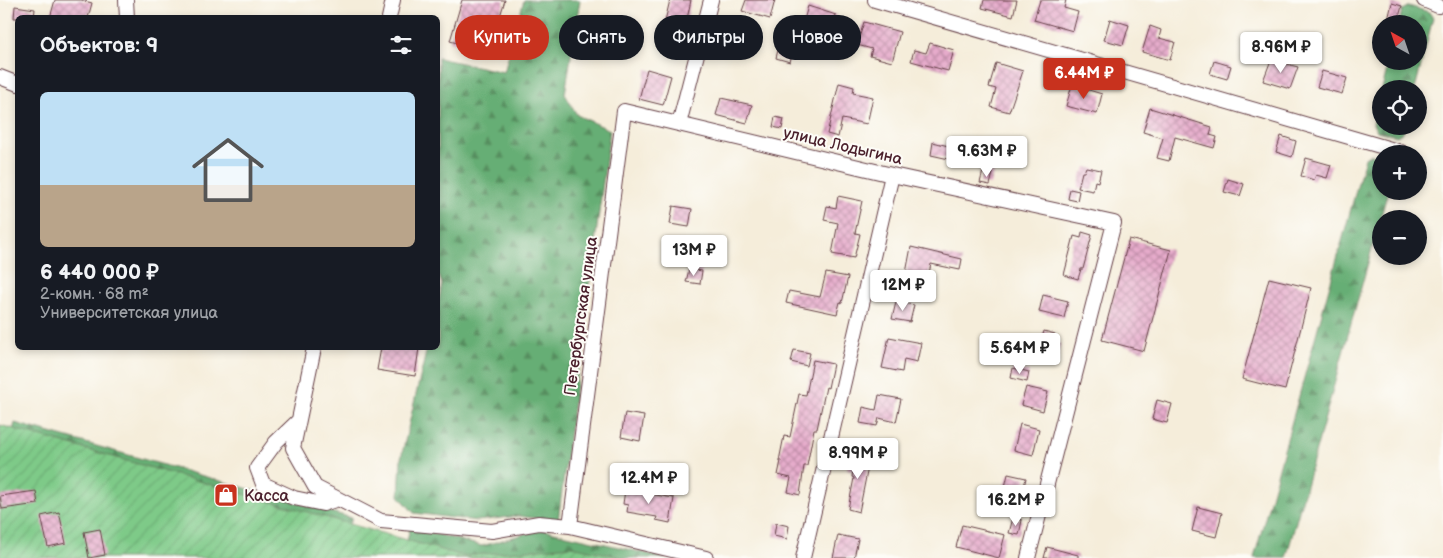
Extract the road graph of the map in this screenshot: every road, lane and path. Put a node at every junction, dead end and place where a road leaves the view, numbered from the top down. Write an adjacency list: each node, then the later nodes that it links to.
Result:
1 (126, 0): 5 (street)
2 (393, 0): 6 (street)
3 (711, 0): 10 (street)
4 (875, 0): 11 (street)
5 (126, 15)
6 (390, 15)
7 (0, 77): 8 (street)
8 (15, 83)
9 (624, 111): 10 (street, улица Лодыгина); 16 (street, Петербургская улица)
10 (678, 124): 12 (street, улица Лодыгина)
11 (1377, 145)
12 (892, 175): 18 (street); 19 (street, улица Лодыгина)
13 (314, 350): 14 (street)
14 (299, 420): 15 (street); 15 (street)
15 (338, 499): 16 (street)
16 (570, 526): 17 (street)
17 (706, 558)
18 (803, 558)
19 (1028, 558)

